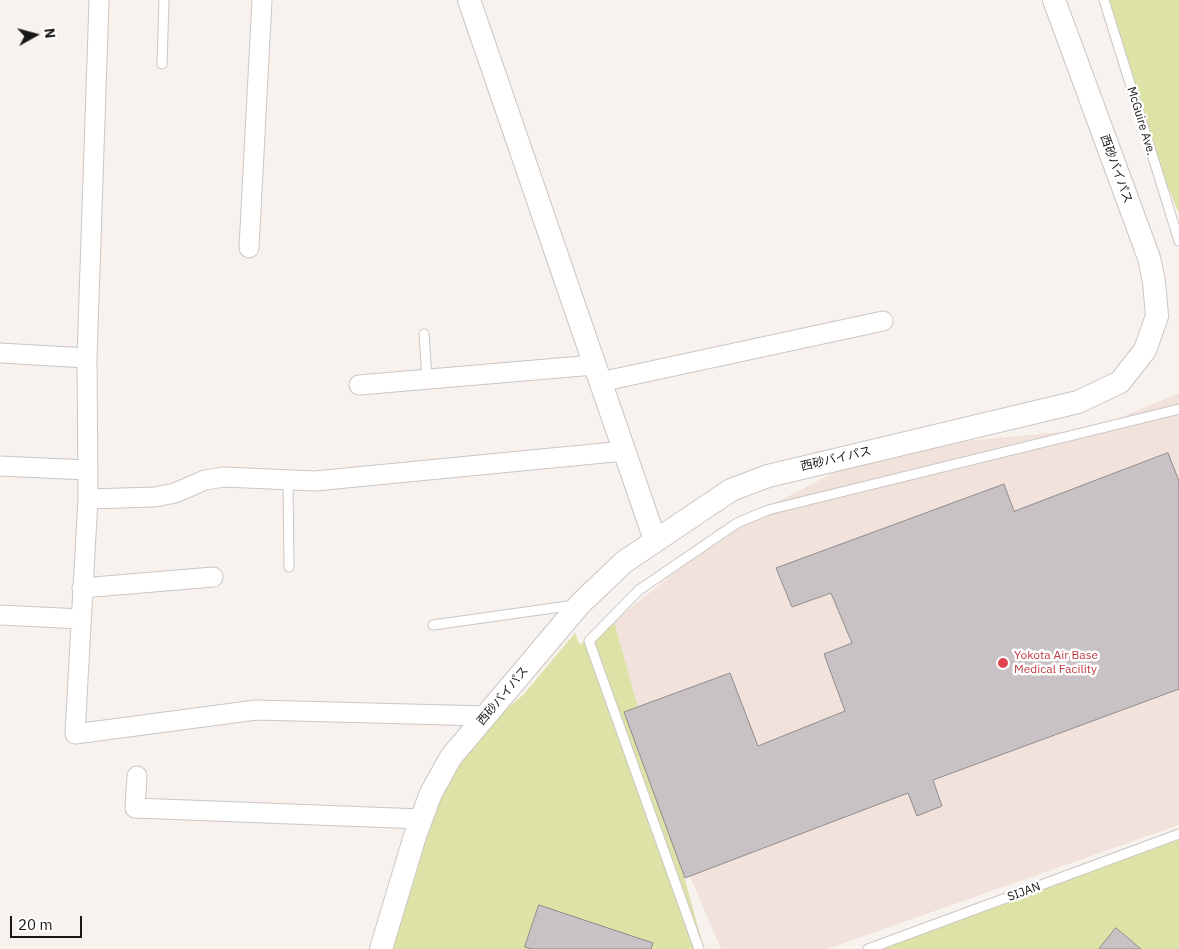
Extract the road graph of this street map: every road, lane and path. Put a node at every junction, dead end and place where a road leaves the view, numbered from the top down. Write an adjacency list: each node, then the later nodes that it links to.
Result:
1 (99, 0): 13 (street)
2 (164, 0): 7 (lane)
3 (262, 0): 9 (street)
4 (469, 0): 14 (street)
5 (1054, 0): 23 (street, 西砂バイパス)
6 (1104, 0): 8 (lane, McGuire Ave.)
7 (162, 64)
8 (1179, 242)
9 (249, 248)
10 (883, 321): 14 (street)
11 (424, 334): 15 (lane)
12 (0, 354): 13 (street)
13 (87, 358): 20 (street)
14 (597, 373): 15 (street); 18 (street)
15 (427, 380): 16 (street)
16 (359, 385)
17 (1179, 409): 36 (lane)
18 (624, 451): 21 (street); 23 (street)
19 (0, 466): 20 (street)
20 (87, 470): 22 (street)
21 (288, 481): 22 (street); 24 (lane)
22 (88, 499): 26 (street)
23 (655, 540): 27 (street, 西砂バイパス)
24 (288, 567)
25 (213, 577): 26 (street)
26 (82, 588): 29 (street)
27 (580, 604): 30 (lane); 31 (street, 西砂バイパス)
28 (0, 615): 29 (street)
29 (81, 619): 31 (street)
30 (432, 625)
31 (486, 716): 33 (street, 西砂バイパス)
32 (137, 776): 33 (street)
33 (421, 819): 35 (street, 西砂バイパス)
34 (1179, 834): 37 (lane, SIJAN)
35 (381, 949)
36 (699, 949)
37 (868, 949)

